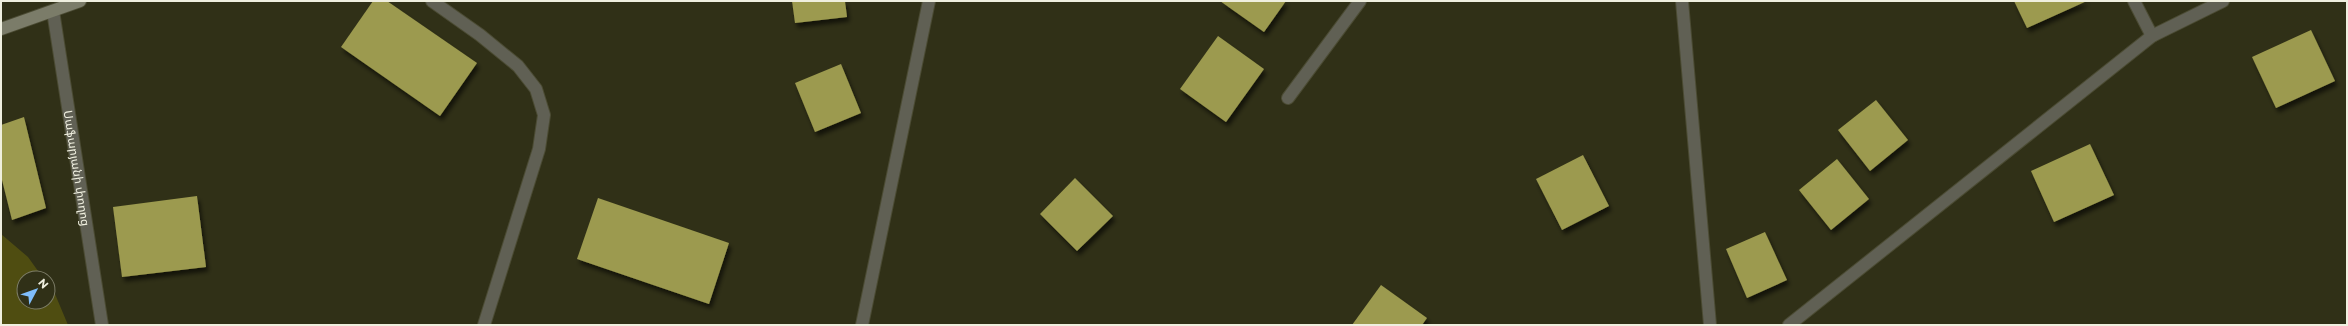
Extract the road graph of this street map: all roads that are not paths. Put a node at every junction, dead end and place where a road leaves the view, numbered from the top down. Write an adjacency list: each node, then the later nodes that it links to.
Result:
1 (80, 1): 8 (street)
2 (432, 1): 13 (street)
3 (929, 1): 14 (street)
4 (1360, 1): 11 (street)
5 (1682, 1): 15 (street)
6 (2134, 1): 10 (street)
7 (2224, 1): 10 (street)
8 (53, 11): 9 (street); 12 (street, Սաֆարյանի փողոց)
9 (1, 29)
10 (2152, 36): 16 (street)
11 (1288, 98)
12 (102, 325)
13 (484, 325)
14 (862, 325)
15 (1710, 325)
16 (1789, 325)

